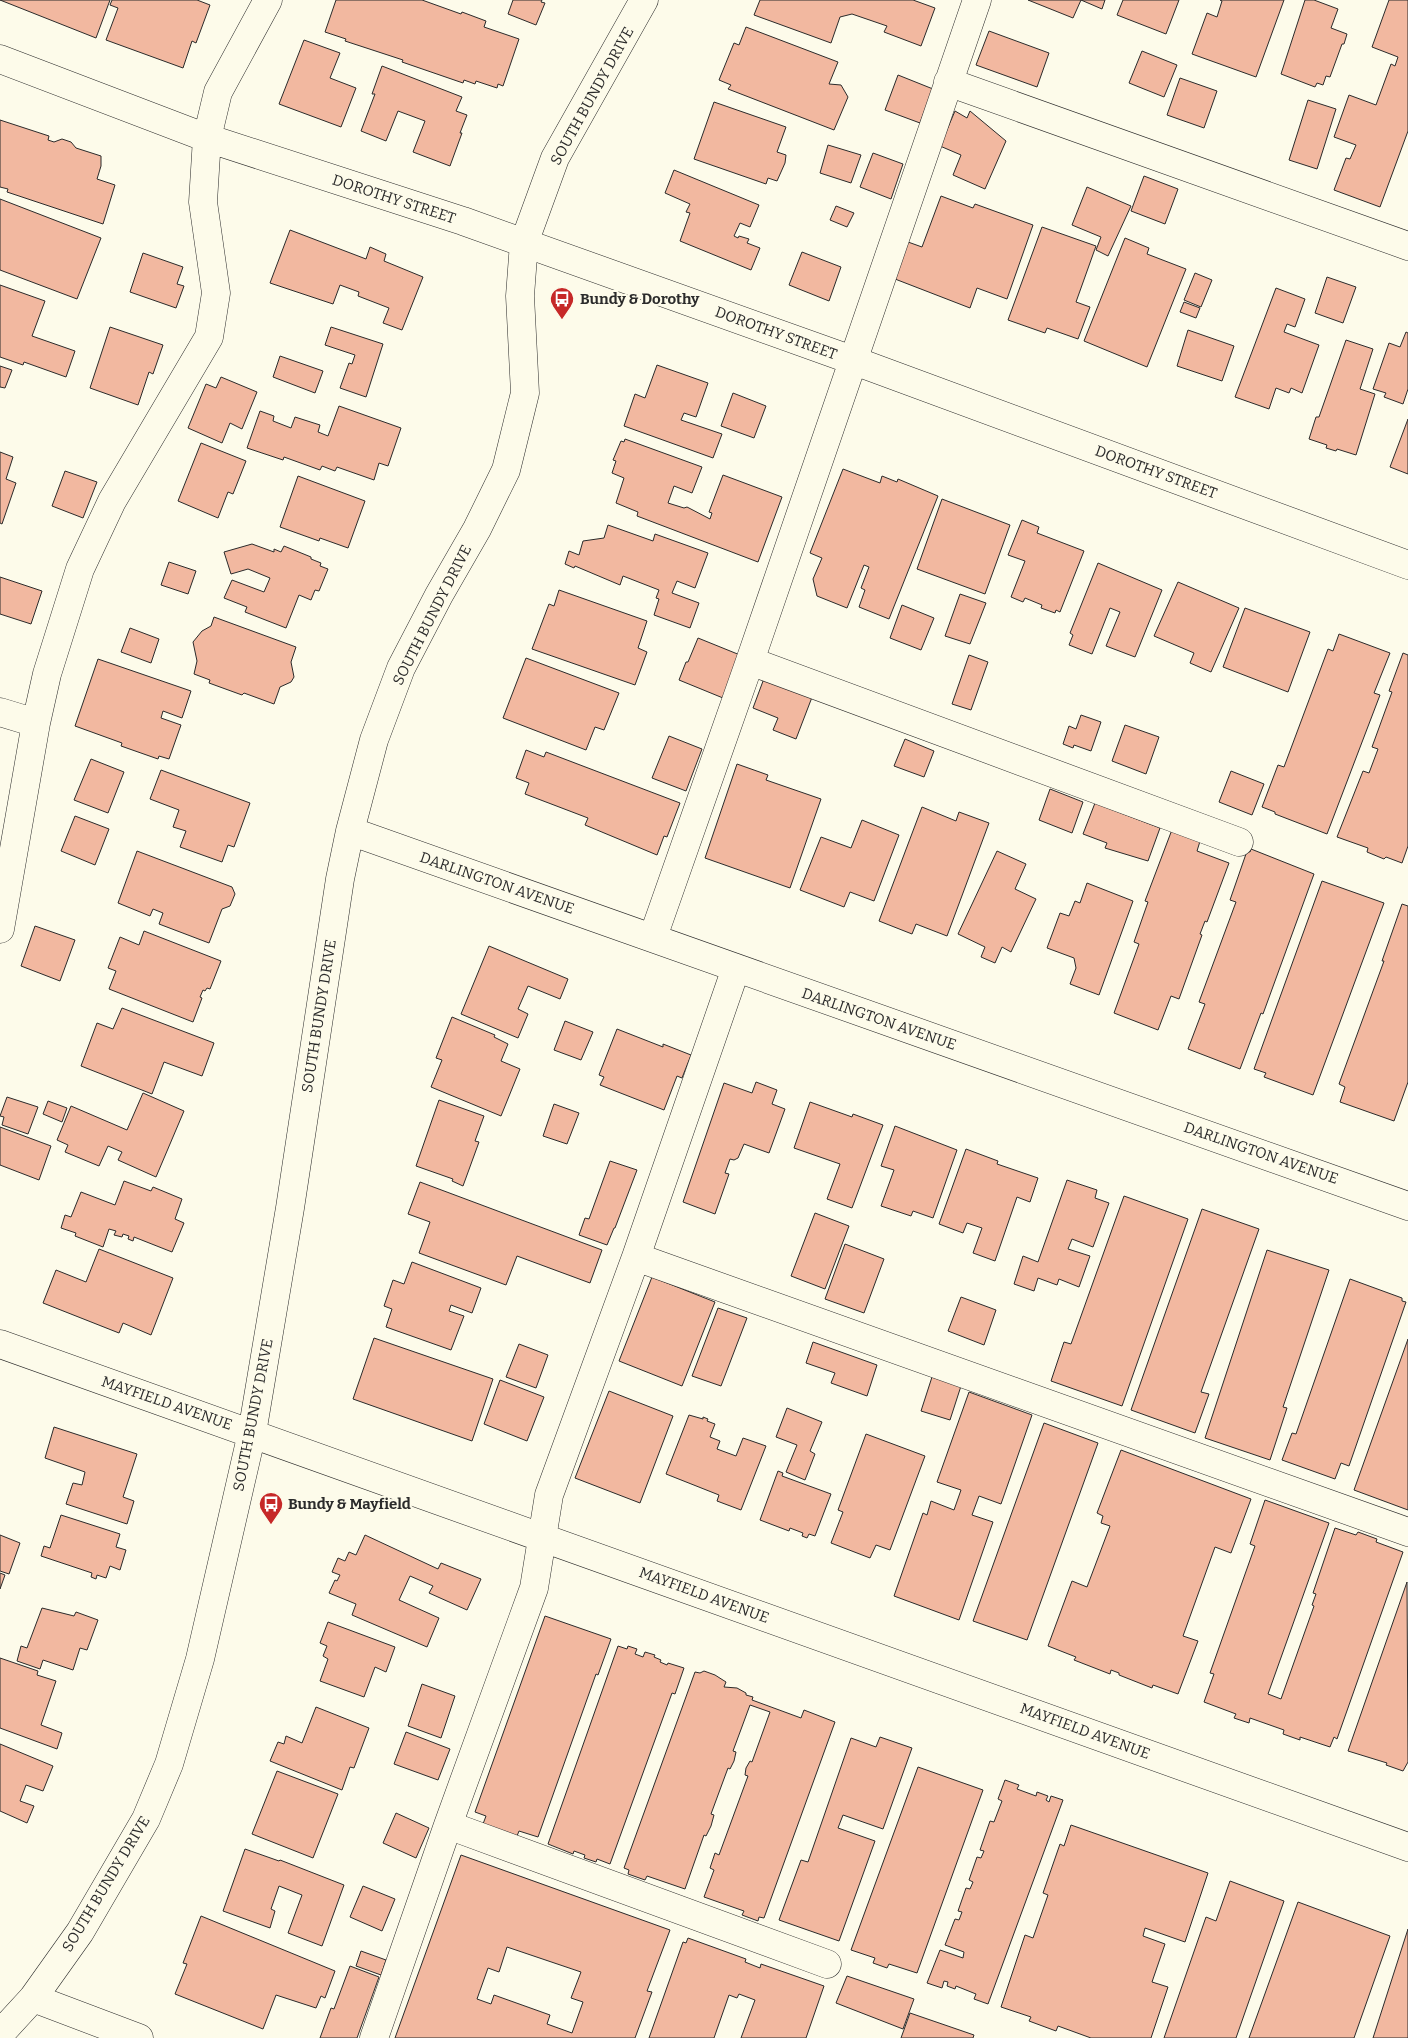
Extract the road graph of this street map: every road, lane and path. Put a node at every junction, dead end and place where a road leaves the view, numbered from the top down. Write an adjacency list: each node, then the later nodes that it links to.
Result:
1 (268, 0): 6 (street)
2 (644, 0): 7 (street, SOUTH BUNDY DRIVE)
3 (977, 0): 5 (street)
4 (0, 59): 6 (street, DOROTHY STREET)
5 (948, 82): 8 (street); 9 (street)
6 (207, 138): 7 (street, DOROTHY STREET); 13 (street)
7 (524, 243): 9 (street, DOROTHY STREET); 14 (street, SOUTH BUNDY DRIVE)
8 (1408, 246)
9 (852, 360): 10 (street, DOROTHY STREET); 11 (street)
10 (1408, 565)
11 (750, 661): 15 (street); 17 (street)
12 (0, 712): 13 (street)
13 (36, 723): 16 (street)
14 (350, 831): 17 (street, DARLINGTON AVENUE); 22 (street, SOUTH BUNDY DRIVE)
15 (1239, 842)
16 (0, 929)
17 (653, 937): 18 (street, DARLINGTON AVENUE)
18 (736, 968): 19 (street, DARLINGTON AVENUE); 20 (street)
19 (1408, 1206)
20 (636, 1257): 23 (street); 24 (street)
21 (0, 1344): 22 (street, MAYFIELD AVENUE)
22 (252, 1433): 24 (street, MAYFIELD AVENUE); 28 (street, SOUTH BUNDY DRIVE)
23 (1408, 1532)
24 (542, 1537): 25 (street); 26 (street, MAYFIELD AVENUE)
25 (448, 1825): 27 (street); 31 (street)
26 (1408, 1847)
27 (827, 1964)
28 (33, 1998): 29 (street, SOUTH BUNDY DRIVE); 30 (street)
29 (0, 2034)
30 (138, 2038)
31 (374, 2038)

